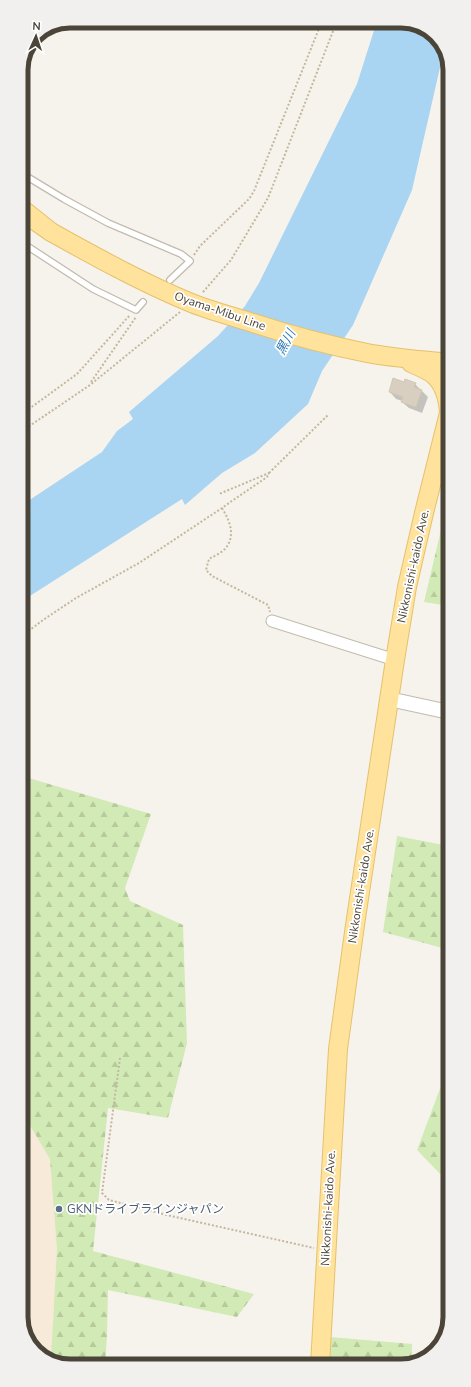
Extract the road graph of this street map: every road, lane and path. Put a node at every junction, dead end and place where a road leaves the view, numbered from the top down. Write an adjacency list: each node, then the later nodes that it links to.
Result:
1 (319, 28): 8 (path)
2 (334, 28): 11 (path)
3 (28, 177): 8 (lane)
4 (28, 214): 6 (main road, Oyama-Mibu Line)
5 (28, 217): 6 (main road, Oyama-Mibu Line)
6 (51, 232): 11 (main road, Oyama-Mibu Line)
7 (28, 247): 12 (lane)
8 (190, 261): 9 (lane)
9 (170, 280)
10 (143, 302): 12 (lane)
11 (194, 304): 13 (main road, Oyama-Mibu Line); 15 (path)
12 (136, 310): 15 (path); 17 (path)
13 (398, 358): 14 (main road, Oyama-Mibu Line); 16 (main road)
14 (443, 362)
15 (90, 385): 19 (path)
16 (443, 388)
17 (28, 410)
18 (328, 415): 21 (path)
19 (28, 427)
20 (443, 437): 26 (main road, Nikkonishi-kaido Ave.)
21 (269, 473): 22 (path); 23 (path)
22 (219, 494)
23 (222, 508): 24 (path); 25 (path)
24 (272, 621): 26 (street)
25 (28, 632)
26 (395, 660): 27 (main road, Nikkonishi-kaido Ave.)
27 (389, 699): 28 (street); 30 (main road, Nikkonishi-kaido Ave.)
28 (443, 711)
29 (120, 1058): 30 (path)
30 (326, 1251): 31 (main road, Nikkonishi-kaido Ave.)
31 (320, 1359)

